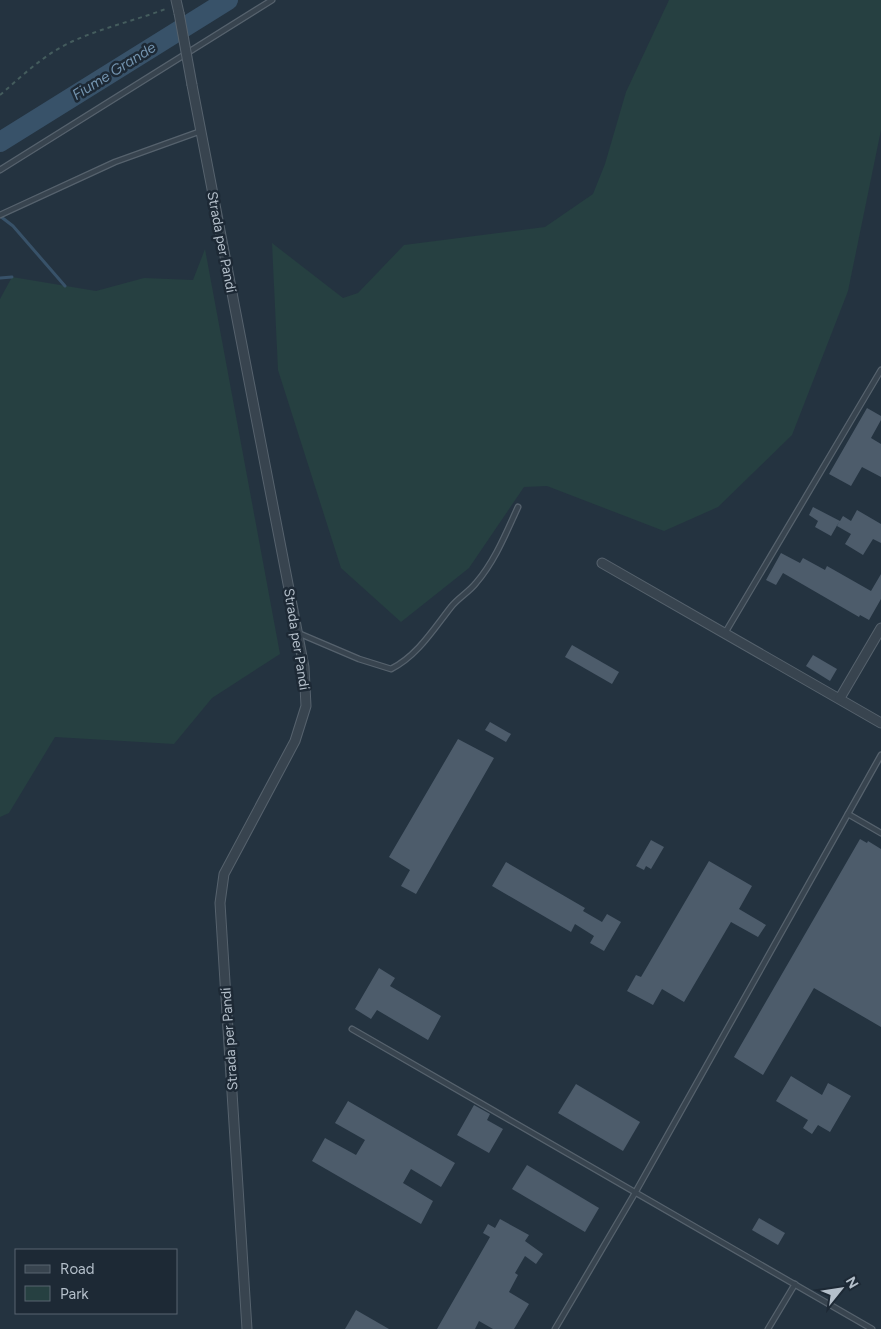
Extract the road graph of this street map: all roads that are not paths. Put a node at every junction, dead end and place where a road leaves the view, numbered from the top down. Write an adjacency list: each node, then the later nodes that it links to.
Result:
1 (272, 0): 4 (lane)
2 (178, 6): 3 (street, Strada per Pandi, bridge)
3 (201, 131): 5 (lane); 10 (street, Strada per Pandi)
4 (0, 170)
5 (0, 215)
6 (881, 370): 11 (lane)
7 (518, 507): 10 (lane)
8 (602, 563): 11 (street)
9 (881, 628): 12 (street)
10 (298, 633): 20 (street, Strada per Pandi)
11 (724, 634): 12 (street)
12 (840, 698): 13 (street)
13 (881, 723)
14 (881, 755): 15 (lane)
15 (848, 814): 16 (lane); 18 (lane)
16 (881, 833)
17 (352, 1030): 18 (lane)
18 (635, 1193): 19 (lane); 21 (lane)
19 (795, 1284): 22 (lane); 23 (lane)
20 (247, 1329)
21 (556, 1329)
22 (768, 1329)
23 (872, 1329)

